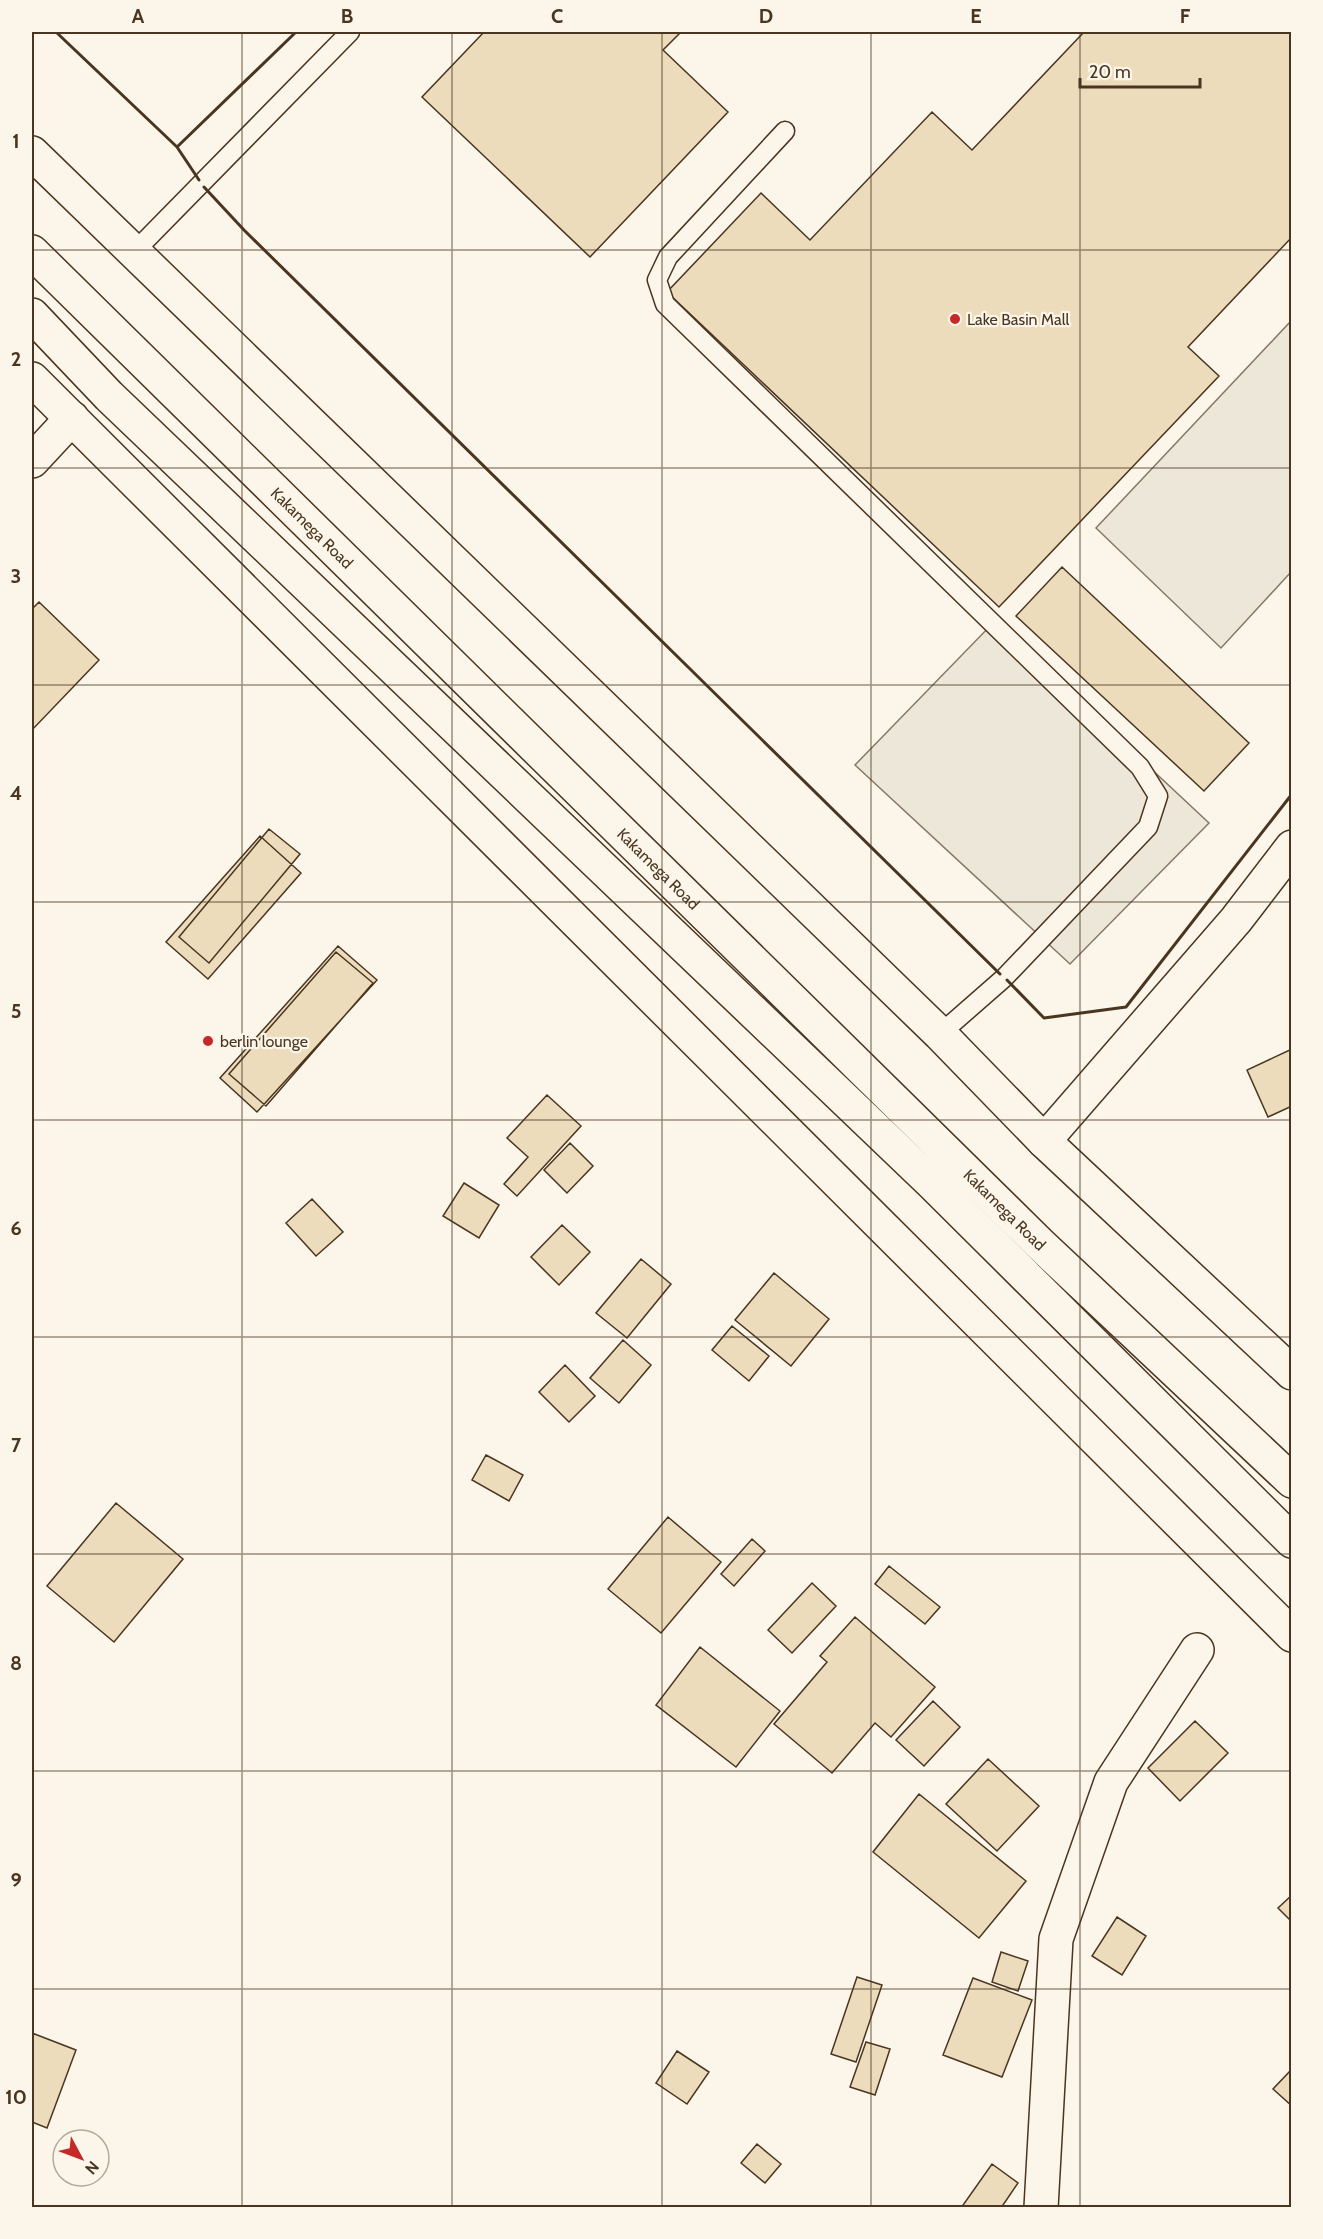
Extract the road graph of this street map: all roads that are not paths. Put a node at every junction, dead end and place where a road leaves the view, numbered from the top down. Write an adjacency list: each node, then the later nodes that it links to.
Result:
1 (350, 32): 5 (lane)
2 (785, 131): 11 (lane)
3 (32, 153): 5 (main road)
4 (32, 252): 14 (main road, Kakamega Road)
5 (134, 252): 11 (main road)
6 (32, 315): 15 (main road, Kakamega Road)
7 (32, 379): 8 (main road)
8 (72, 418): 9 (main road); 16 (main road)
9 (32, 461)
10 (1292, 847): 12 (main road)
11 (940, 1034): 12 (main road)
12 (1044, 1141): 13 (main road)
13 (1292, 1373)
14 (1292, 1481)
15 (1292, 1541)
16 (1292, 1635)
17 (1197, 1650): 18 (main road)
18 (1041, 2208)

